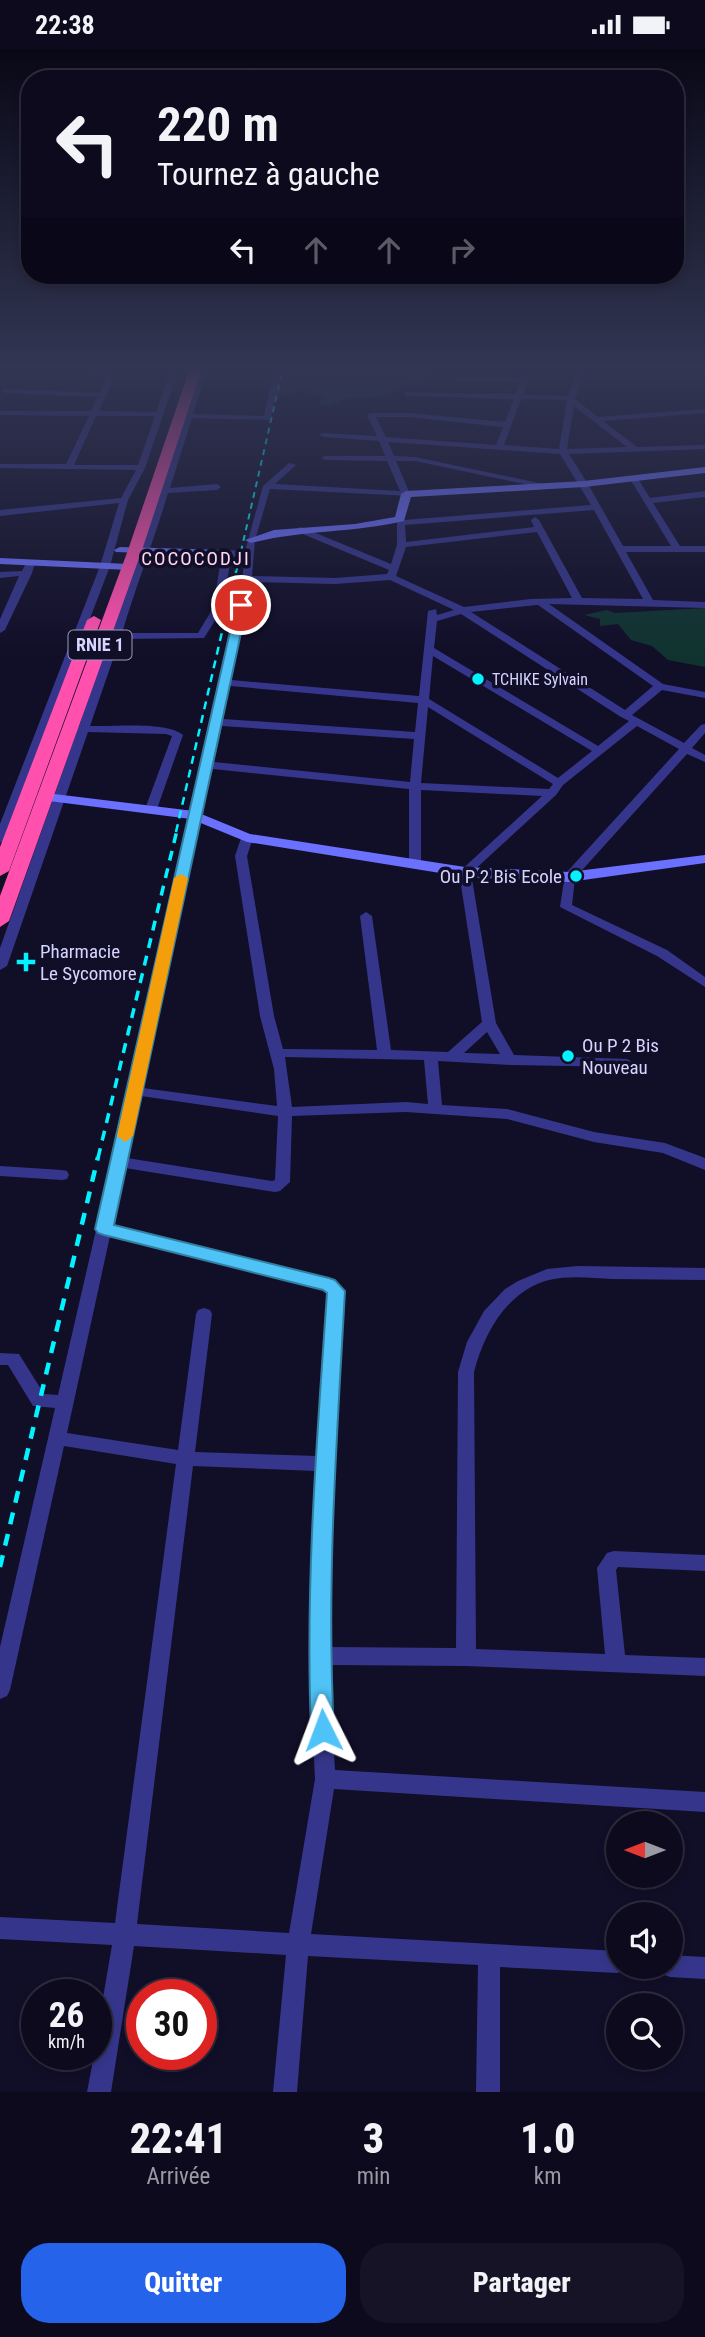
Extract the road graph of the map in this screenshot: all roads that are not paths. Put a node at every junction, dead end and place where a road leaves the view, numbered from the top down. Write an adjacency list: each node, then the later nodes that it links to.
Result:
1 (70, 463): 11 (street)
2 (143, 463): 12 (street)
3 (159, 463): 35 (highway, RNIE 1)
4 (164, 463): 35 (highway, RNIE 1)
5 (173, 463): 19 (street)
6 (391, 463): 20 (street)
7 (442, 463): 16 (street)
8 (570, 463): 15 (street)
9 (0, 465): 11 (street)
10 (292, 465): 17 (street)
11 (68, 468): 12 (street)
12 (141, 468): 22 (street)
13 (705, 470): 14 (street)
14 (634, 479): 15 (street); 23 (street)
15 (584, 484): 16 (street); 24 (street)
16 (544, 485): 20 (street)
17 (267, 486): 20 (street); 30 (street)
18 (217, 487): 19 (street)
19 (164, 491): 35 (street)
20 (405, 494): 27 (street)
21 (705, 494): 23 (street)
22 (124, 500): 26 (street); 40 (street)
23 (648, 501): 33 (street)
24 (595, 507): 25 (street); 32 (street)
25 (532, 512): 27 (street); 28 (street)
26 (0, 513)
27 (401, 521): 29 (street); 31 (street)
28 (538, 529): 31 (street); 46 (street)
29 (301, 530): 30 (street); 42 (street)
30 (251, 540): 37 (street)
31 (402, 545): 42 (street)
32 (620, 549): 33 (street); 48 (street)
33 (677, 549): 34 (street)
34 (705, 549)
35 (134, 550): 36 (street); 40 (highway, RNIE 1)
36 (227, 554): 37 (street); 54 (street)
37 (250, 554): 44 (street)
38 (0, 555): 40 (street)
39 (0, 561): 41 (street)
40 (121, 567): 41 (street); 54 (street); 72 (highway, RNIE 1); 74 (street); 80 (highway, RNIE 1)
41 (29, 568): 43 (street); 50 (street)
42 (393, 573): 44 (street); 45 (street)
43 (0, 575)
44 (247, 579): 56 (street)
45 (435, 596): 51 (street); 52 (street)
46 (579, 602): 47 (street); 48 (street)
47 (541, 603): 51 (street); 57 (street)
48 (649, 603): 49 (street)
49 (705, 605)
50 (5, 606): 53 (street)
51 (460, 609): 52 (street); 60 (street)
52 (433, 619): 55 (street)
53 (0, 630)
54 (116, 635): 64 (street)
55 (430, 650): 59 (street); 67 (street)
56 (225, 683): 59 (street); 62 (street)
57 (660, 686): 58 (street); 60 (street)
58 (705, 695)
59 (424, 699): 65 (street); 71 (street)
60 (625, 715): 61 (street)
61 (636, 721): 66 (street); 67 (street)
62 (217, 722): 65 (street); 69 (street)
63 (705, 727): 66 (street)
64 (81, 729): 72 (street); 73 (street)
65 (421, 736): 70 (street)
66 (687, 748): 68 (street); 82 (street)
67 (597, 750): 71 (street)
68 (705, 758)
69 (208, 765): 70 (street); 75 (street)
70 (415, 786): 71 (street); 79 (street)
71 (556, 788): 81 (street)
72 (51, 798): 73 (street); 84 (highway, RNIE 1); 85 (street)
73 (151, 809): 75 (street)
74 (6, 810): 77 (street)
75 (194, 815): 76 (street); 94 (street)
76 (247, 838): 79 (street); 88 (street)
77 (0, 839)
78 (705, 859): 82 (street)
79 (415, 865): 81 (street)
80 (0, 871)
81 (465, 872): 82 (street); 87 (street)
82 (569, 877): 86 (street)
83 (366, 916): 89 (street)
84 (0, 921)
85 (0, 966)
86 (705, 983)
87 (489, 1023): 91 (street); 92 (street)
88 (276, 1053): 89 (street); 96 (street)
89 (384, 1053): 90 (street)
90 (431, 1056): 91 (street); 95 (street)
91 (451, 1057): 92 (street)
92 (511, 1061): 93 (street)
93 (627, 1063)
94 (135, 1091): 96 (street); 97 (street)
95 (435, 1108): 96 (street); 98 (street)
96 (285, 1112): 97 (street)
97 (119, 1161): 101 (street)
98 (705, 1165)
99 (0, 1171): 100 (street)
100 (62, 1175)
101 (104, 1229): 105 (street); 108 (street)
102 (705, 1274): 111 (street)
103 (204, 1314): 107 (street)
104 (0, 1359): 105 (street)
105 (65, 1402): 106 (street)
106 (57, 1438): 107 (street); 114 (street)
107 (187, 1459): 108 (street); 118 (street)
108 (325, 1464): 110 (street)
109 (705, 1563): 112 (street)
110 (319, 1656): 111 (street); 115 (street)
111 (466, 1657): 112 (street)
112 (616, 1662): 113 (street)
113 (705, 1667)
114 (0, 1690)
115 (325, 1779): 116 (street); 119 (street)
116 (705, 1802)
117 (0, 1928): 118 (street)
118 (125, 1935): 119 (street); 124 (street)
119 (298, 1945): 120 (street); 125 (street)
120 (489, 1955): 121 (street); 126 (street)
121 (606, 1961)
122 (683, 1967): 123 (street)
123 (705, 1968)
124 (99, 2092)
125 (285, 2092)
126 (488, 2092)

